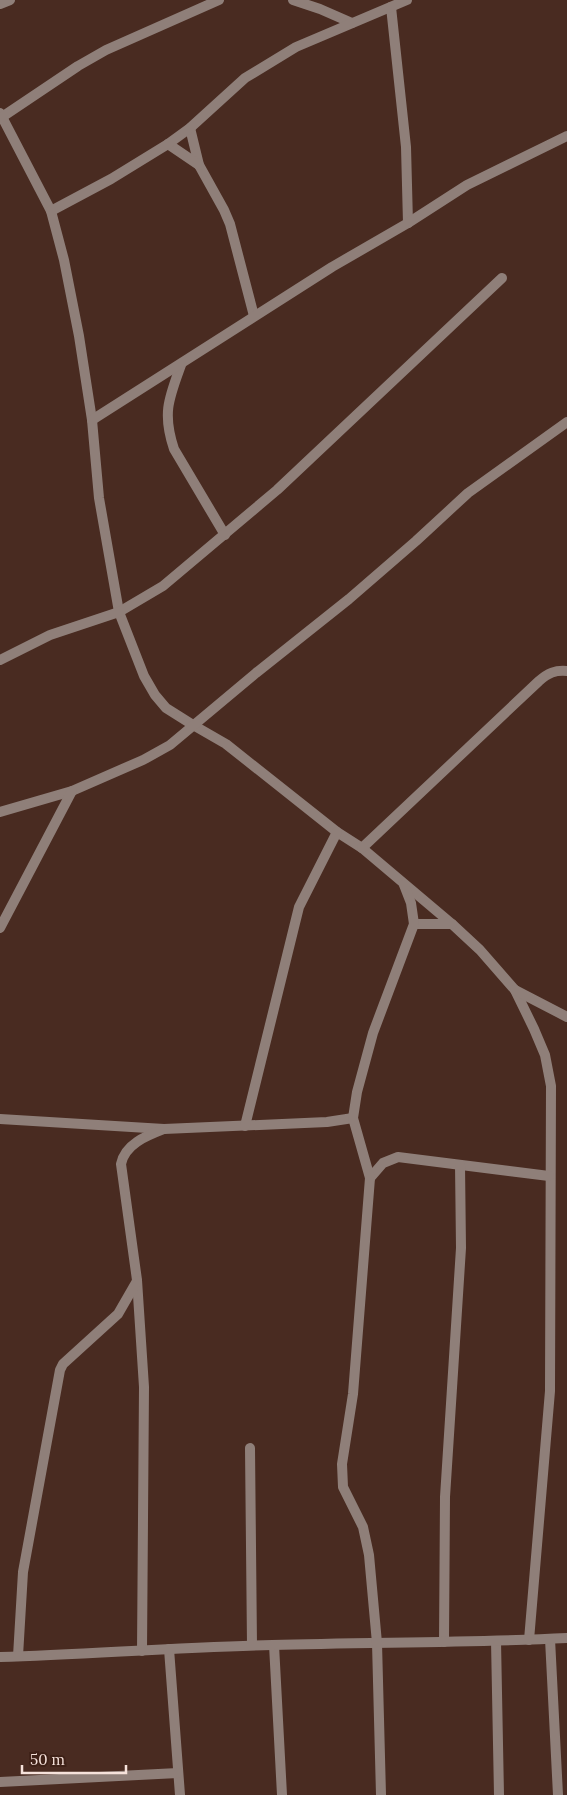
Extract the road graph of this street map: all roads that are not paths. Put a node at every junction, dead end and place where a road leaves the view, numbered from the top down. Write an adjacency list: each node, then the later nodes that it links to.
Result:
1 (10, 0): 5 (street)
2 (219, 0): 8 (street)
3 (293, 0): 7 (street)
4 (407, 0): 6 (street)
5 (0, 4)
6 (391, 7): 7 (street); 14 (street)
7 (352, 24): 9 (street)
8 (1, 115): 13 (street)
9 (190, 128): 11 (street); 12 (street)
10 (567, 136): 14 (street)
11 (168, 144): 12 (street); 13 (street)
12 (199, 165): 16 (street)
13 (51, 211): 18 (street)
14 (408, 223): 16 (street)
15 (502, 278): 20 (street)
16 (254, 316): 17 (street)
17 (181, 364): 18 (street); 20 (street)
18 (92, 420): 21 (street)
19 (567, 422): 24 (street)
20 (225, 535): 21 (street)
21 (119, 612): 22 (street); 24 (street)
22 (0, 660)
23 (567, 671): 28 (street)
24 (193, 725): 25 (street); 27 (street)
25 (72, 791): 26 (street); 32 (street)
26 (0, 812)
27 (337, 832): 28 (street); 37 (street)
28 (362, 848): 29 (street)
29 (404, 884): 30 (street); 31 (street)
30 (414, 924): 31 (street); 35 (street)
31 (452, 924): 33 (street)
32 (0, 928)
33 (515, 990): 34 (street); 40 (street)
34 (567, 1017)
35 (353, 1118): 37 (street); 41 (street)
36 (0, 1120): 38 (street)
37 (245, 1126): 38 (street)
38 (164, 1130): 42 (street)
39 (460, 1165): 40 (street); 41 (street); 48 (street)
40 (550, 1176): 46 (street)
41 (370, 1178): 49 (street)
42 (137, 1280): 53 (street); 54 (street)
43 (250, 1448): 50 (street)
44 (567, 1638): 45 (street)
45 (550, 1639): 46 (street); 62 (street)
46 (529, 1640): 47 (street)
47 (496, 1641): 48 (street); 61 (street)
48 (444, 1642): 49 (street)
49 (377, 1643): 51 (street); 60 (street)
50 (252, 1645): 51 (street); 52 (street)
51 (274, 1645): 59 (street)
52 (169, 1649): 53 (street); 56 (street)
53 (142, 1650): 54 (street)
54 (18, 1656): 55 (street)
55 (0, 1657)
56 (178, 1773): 57 (street); 58 (street)
57 (0, 1782)
58 (180, 1795)
59 (282, 1795)
60 (381, 1795)
61 (499, 1795)
62 (558, 1795)

